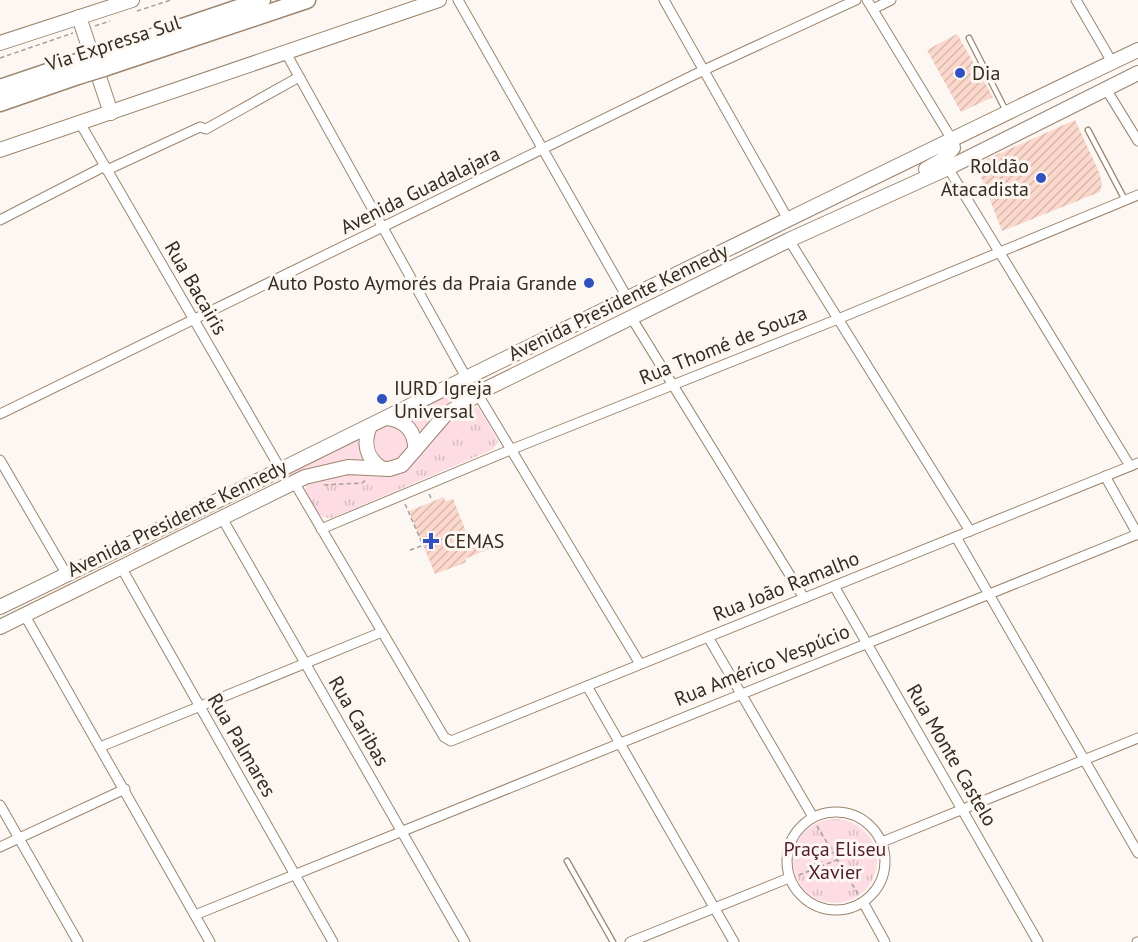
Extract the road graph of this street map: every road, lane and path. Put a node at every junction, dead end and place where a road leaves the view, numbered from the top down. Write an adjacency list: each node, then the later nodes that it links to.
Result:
1 (262, 0): 17 (highway, Via Expressa Sul)
2 (307, 0): 17 (highway, Via Expressa Sul)
3 (439, 0): 16 (main road)
4 (458, 0): 32 (street)
5 (664, 0): 20 (street)
6 (856, 0): 20 (street, Avenida Guadalajara)
7 (867, 0): 11 (street)
8 (891, 0): 11 (street)
9 (1076, 0): 18 (street)
10 (125, 1): 12 (main road)
11 (873, 9): 30 (street)
12 (79, 17): 14 (main road); 26 (main road)
13 (969, 38): 27 (lane)
14 (0, 43)
15 (1138, 50): 18 (main road, Avenida Presidente Kennedy)
16 (286, 53): 22 (street); 26 (main road)
17 (102, 61): 19 (highway, Via Expressa Sul, bridge)
18 (1112, 62): 27 (main road, Avenida Presidente Kennedy)
19 (76, 70): 23 (highway, Via Expressa Sul); 25 (highway, Via Expressa Sul)
20 (704, 70): 32 (street, Avenida Guadalajara); 40 (street)
21 (1138, 73): 24 (main road, Avenida Presidente Kennedy)
22 (299, 77): 34 (street); 41 (street)
23 (0, 88)
24 (1106, 89): 31 (street); 35 (main road, Avenida Presidente Kennedy)
25 (0, 103)
26 (111, 113): 28 (main road)
27 (1007, 113): 30 (main road, Avenida Presidente Kennedy)
28 (80, 123): 33 (main road); 34 (street, Rua Bacairis)
29 (1088, 130): 38 (lane)
30 (951, 138): 36 (main road); 40 (main road, Avenida Presidente Kennedy)
31 (1138, 141)
32 (544, 149): 41 (street, Avenida Guadalajara); 44 (street)
33 (0, 150)
34 (106, 168): 39 (street); 46 (street, Rua Bacairis)
35 (948, 168): 36 (main road, Avenida Presidente Kennedy); 43 (street)
36 (901, 189): 42 (main road, Avenida Presidente Kennedy)
37 (1138, 195): 38 (street, Rua Thomé de Souza)
38 (1125, 200): 43 (street, Rua Thomé de Souza)
39 (0, 220)
40 (789, 221): 44 (main road, Avenida Presidente Kennedy)
41 (383, 228): 46 (street, Avenida Guadalajara); 48 (street)
42 (789, 240): 45 (main road, Avenida Presidente Kennedy); 47 (street)
43 (1000, 252): 47 (street, Rua Thomé de Souza); 57 (street)
44 (628, 299): 48 (main road, Avenida Presidente Kennedy)
45 (631, 317): 49 (street); 50 (main road, Avenida Presidente Kennedy)
46 (193, 319): 51 (street, Avenida Guadalajara); 59 (street, Rua Bacairis)
47 (838, 319): 49 (street, Rua Thomé de Souza); 65 (street)
48 (467, 379): 52 (main road, Avenida Presidente Kennedy)
49 (672, 385): 55 (street, Rua Thomé de Souza); 73 (street)
50 (477, 393): 54 (main road, Avenida Presidente Kennedy); 55 (street)
51 (0, 414)
52 (387, 418): 53 (main road, Avenida Presidente Kennedy); 54 (main road)
53 (370, 426): 58 (main road); 59 (main road, Avenida Presidente Kennedy)
54 (415, 450): 58 (main road, Avenida Presidente Kennedy)
55 (510, 450): 62 (street, Rua Thomé de Souza); 81 (street)
56 (0, 460): 70 (street)
57 (1134, 464): 60 (street, Rua João Ramalho)
58 (381, 468): 61 (main road, Avenida Presidente Kennedy)
59 (281, 470): 70 (main road, Avenida Presidente Kennedy)
60 (1105, 476): 65 (street, Rua João Ramalho); 66 (street)
61 (294, 482): 63 (main road, Avenida Presidente Kennedy); 64 (street)
62 (401, 495): 64 (street, Rua Thomé de Souza); 68 (path)
63 (222, 518): 69 (main road, Avenida Presidente Kennedy); 80 (street, Rua Caribas)
64 (321, 529): 77 (street)
65 (970, 531): 67 (street, Rua João Ramalho)
66 (1138, 534): 72 (street, Rua Américo Vespúcio)
67 (956, 537): 71 (street, Rua João Ramalho); 72 (street)
68 (410, 550)
69 (121, 567): 75 (main road, Avenida Presidente Kennedy); 84 (street, Rua Palmares)
70 (68, 574): 74 (main road, Avenida Presidente Kennedy)
71 (834, 586): 73 (street, Rua João Ramalho); 79 (street, Rua Monte Castelo)
72 (988, 593): 79 (street, Rua Américo Vespúcio); 88 (street)
73 (804, 598): 78 (street, Rua João Ramalho)
74 (0, 607)
75 (24, 614): 76 (main road, Avenida Presidente Kennedy); 87 (street)
76 (0, 627)
77 (382, 632): 80 (street); 82 (street, Rua João Ramalho)
78 (708, 637): 81 (street, Rua João Ramalho); 83 (street)
79 (866, 642): 83 (street, Rua Américo Vespúcio); 91 (street, Rua Monte Castelo)
80 (305, 664): 84 (street); 93 (street, Rua Caribas)
81 (640, 664): 82 (street, Rua João Ramalho)
82 (587, 686): 86 (street)
83 (741, 693): 86 (street, Rua Américo Vespúcio); 92 (street)
84 (200, 706): 87 (street); 100 (street, Rua Palmares)
85 (1138, 738): 88 (street)
86 (620, 742): 93 (street, Rua Américo Vespúcio); 103 (street)
87 (100, 747): 89 (street)
88 (1084, 760): 91 (street); 97 (street)
89 (125, 789): 94 (street); 104 (street)
90 (0, 805): 94 (street)
91 (962, 810): 95 (street); 113 (street, Rua Monte Castelo)
92 (813, 817): 95 (street); 99 (path); 101 (street)
93 (401, 831): 100 (street, Rua Américo Vespúcio); 108 (street, Rua Caribas)
94 (20, 838): 96 (street); 105 (street)
95 (882, 842): 99 (path); 102 (street)
96 (0, 847)
97 (1138, 853)
98 (567, 861): 109 (lane)
99 (837, 861): 101 (path); 102 (path)
100 (295, 874): 104 (street, Rua Américo Vespúcio); 107 (street, Rua Palmares)
101 (789, 878): 102 (street); 103 (street)
102 (863, 902): 112 (street)
103 (715, 908): 110 (street); 111 (street)
104 (195, 915): 106 (street)
105 (78, 942)
106 (210, 942)
107 (333, 942)
108 (465, 942)
109 (613, 942)
110 (630, 942)
111 (734, 942)
112 (885, 942)
113 (1038, 942)

